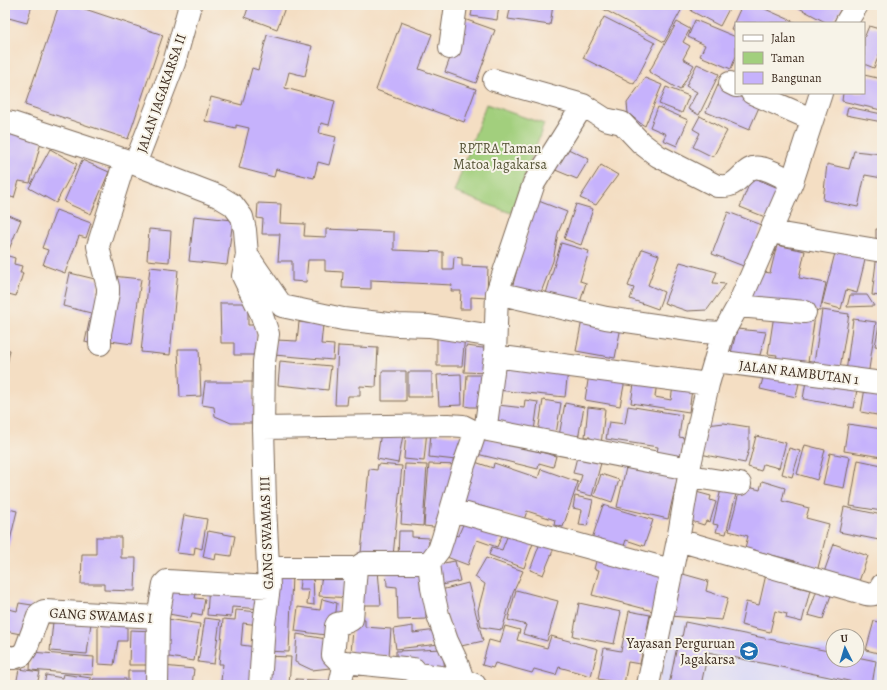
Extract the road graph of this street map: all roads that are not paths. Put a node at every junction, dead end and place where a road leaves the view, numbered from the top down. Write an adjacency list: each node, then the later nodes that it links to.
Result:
1 (190, 5): 12 (street, JALAN JAGAKARSA II)
2 (456, 5): 5 (street)
3 (857, 5): 4 (street)
4 (847, 22)
5 (450, 48)
6 (494, 80): 9 (street)
7 (754, 94): 10 (street)
8 (821, 94): 10 (street)
9 (583, 105): 13 (street); 17 (street)
10 (812, 119): 13 (street)
11 (5, 122): 12 (street, JALAN JAGAKARSA II)
12 (130, 162): 16 (street); 22 (street)
13 (792, 182): 14 (street)
14 (770, 232): 15 (street); 18 (street)
15 (882, 251)
16 (247, 255): 21 (street); 27 (street, GANG SWAMAS III)
17 (497, 293): 20 (street); 23 (street)
18 (738, 306): 19 (street); 20 (street)
19 (805, 312)
20 (723, 334): 24 (street)
21 (487, 335)
22 (100, 344)
23 (495, 356): 26 (street); 28 (street)
24 (716, 361): 25 (street, JALAN RAMBUTAN 1); 26 (street)
25 (882, 383)
26 (708, 384): 28 (street)
27 (263, 428): 30 (street); 35 (street, GANG SWAMAS III)
28 (689, 472): 29 (street); 31 (street)
29 (740, 484)
30 (452, 510): 32 (street); 34 (street)
31 (678, 540): 34 (street); 36 (street)
32 (430, 563): 33 (street); 40 (street)
33 (356, 568): 35 (street); 39 (street)
34 (671, 570): 44 (street)
35 (269, 578): 37 (street); 42 (street, GANG SWAMAS III)
36 (882, 584)
37 (158, 617): 38 (street, GANG SWAMAS I); 41 (street, GANG SWAMAS I)
38 (5, 656)
39 (344, 662): 40 (street); 43 (street)
40 (469, 682)
41 (157, 685)
42 (260, 685)
43 (340, 685)
44 (648, 685)

